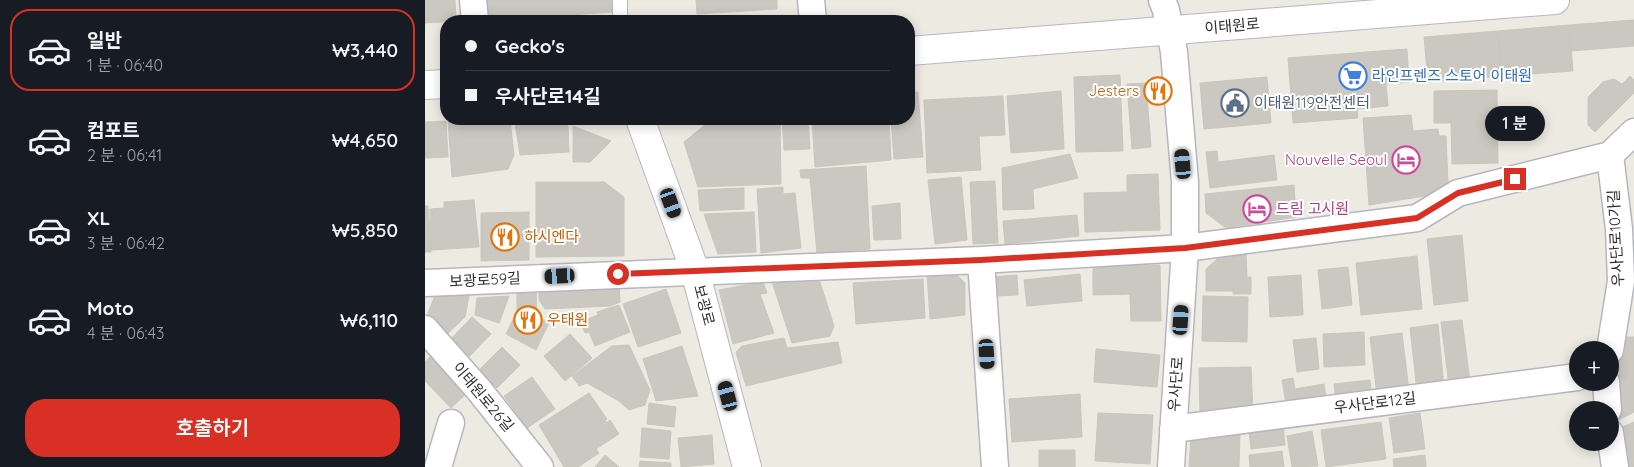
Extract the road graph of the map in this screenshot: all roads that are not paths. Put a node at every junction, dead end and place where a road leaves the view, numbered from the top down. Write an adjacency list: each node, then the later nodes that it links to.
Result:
1 (473, 0): 6 (street)
2 (620, 0): 7 (lane)
3 (811, 0): 8 (street)
4 (1162, 0): 9 (street, 우사단로)
5 (1555, 0): 9 (main road, 이태원로)
6 (474, 15)
7 (620, 15)
8 (812, 15)
9 (1171, 31): 10 (main road, 이태원로); 16 (street, 우사단로)
10 (915, 51)
11 (425, 84): 12 (main road)
12 (440, 84)
13 (642, 125): 18 (main road, 보광로)
14 (1634, 132): 15 (street)
15 (1610, 155): 16 (street, 보광로59길); 21 (street, 우사단로10가길)
16 (1185, 248): 17 (street, 보광로59길); 24 (street, 우사단로)
17 (981, 260): 18 (street, 보광로59길); 29 (street)
18 (695, 270): 19 (street, 보광로59길); 28 (main road, 보광로)
19 (425, 283)
20 (425, 329): 27 (street, 이태원로26길)
21 (1611, 341)
22 (1569, 378): 24 (street, 우사단로12길)
23 (451, 423): 26 (street)
24 (1173, 429): 30 (street, 우사단로)
25 (1613, 451): 31 (street)
26 (434, 464)
27 (540, 467)
28 (747, 467)
29 (995, 467)
30 (1171, 467)
31 (1615, 467)

